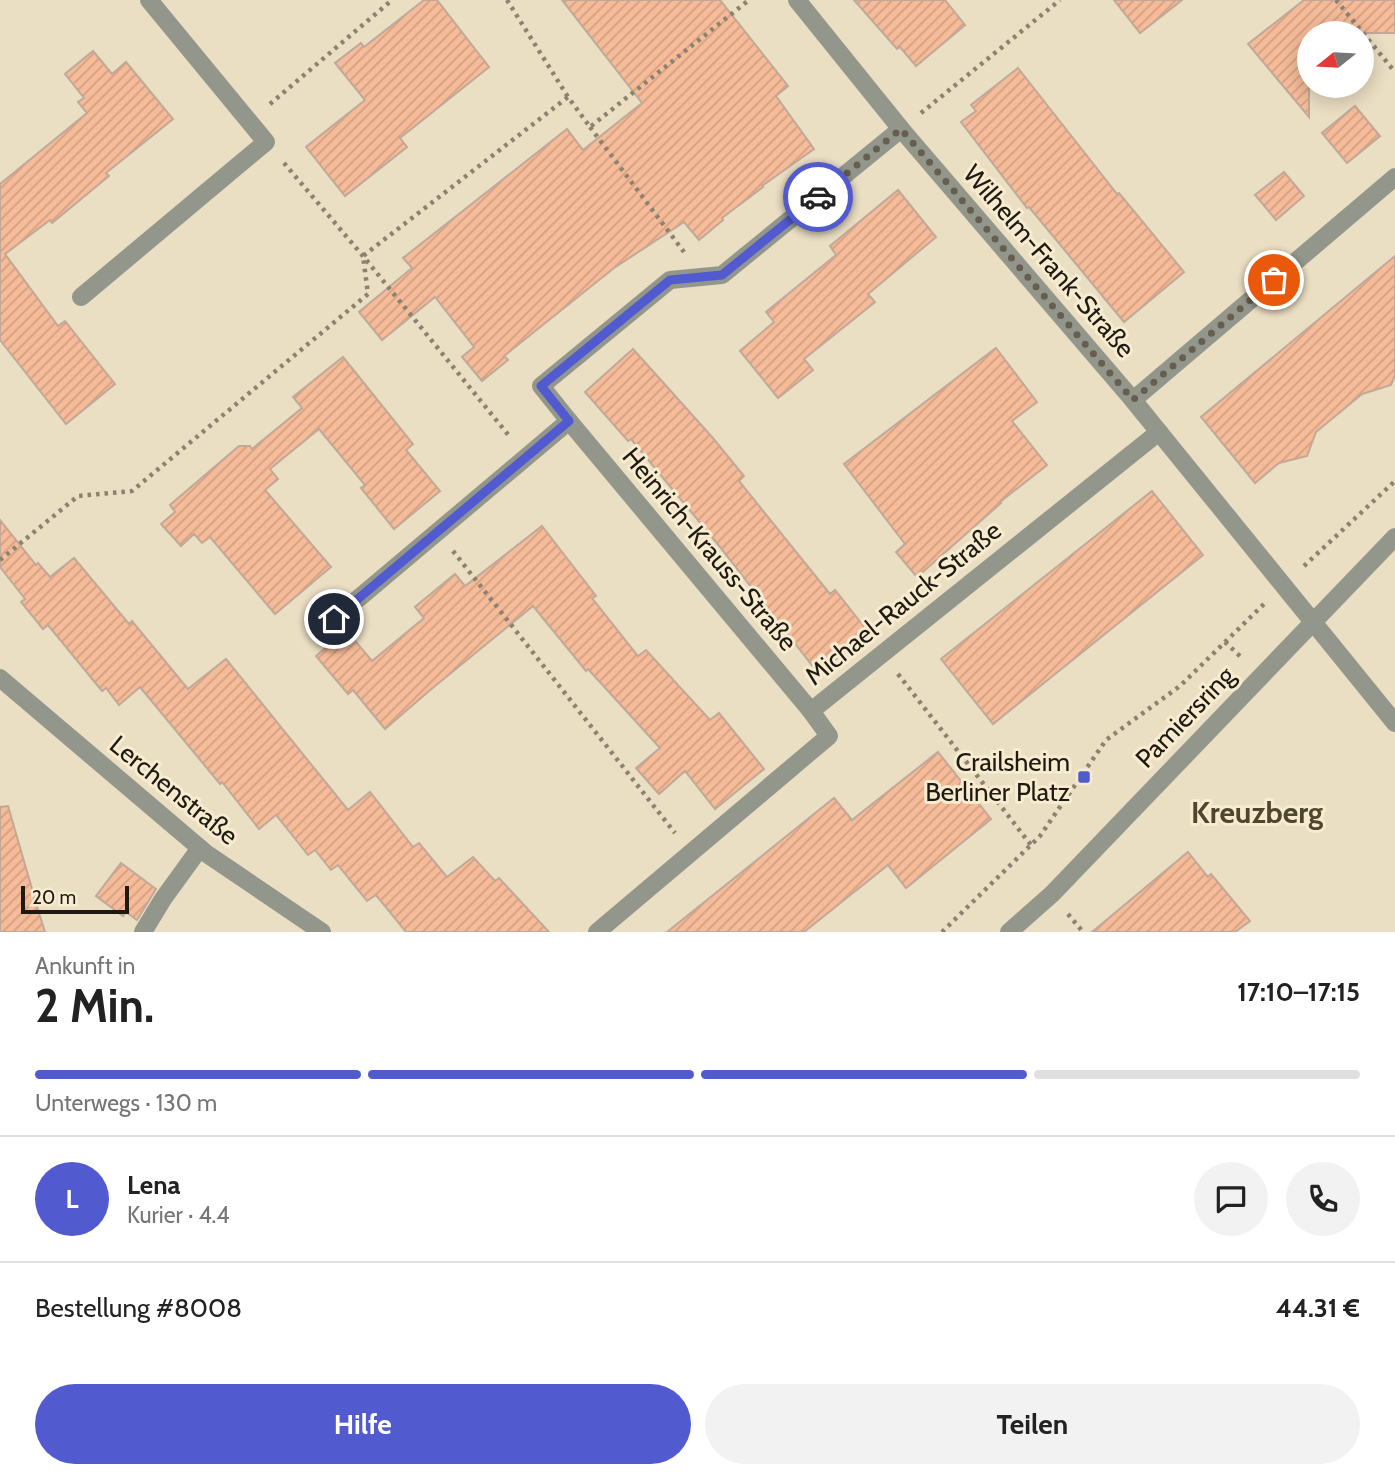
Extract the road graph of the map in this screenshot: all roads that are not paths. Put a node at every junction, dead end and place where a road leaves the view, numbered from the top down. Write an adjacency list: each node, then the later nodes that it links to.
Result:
1 (149, 0): 5 (street)
2 (797, 0): 3 (street, Wilhelm-Frank-Straße)
3 (901, 129): 6 (street, Wilhelm-Frank-Straße); 7 (street, Heinrich-Krauss-Straße)
4 (1395, 177): 6 (street)
5 (81, 297)
6 (1133, 400): 8 (street, Wilhelm-Frank-Straße)
7 (569, 421): 10 (street); 13 (street, Heinrich-Krauss-Straße)
8 (1159, 432): 11 (street, Wilhelm-Frank-Straße); 13 (street, Michael-Rauck-Straße)
9 (1395, 537): 11 (street, Pamiersring)
10 (334, 619)
11 (1312, 622): 14 (street, Wilhelm-Frank-Straße); 19 (street, Pamiersring)
12 (0, 678): 15 (street, Lerchenstraße)
13 (811, 711): 18 (street, Michael-Rauck-Straße)
14 (1395, 723)
15 (200, 848): 16 (street); 17 (street, Lerchenstraße)
16 (143, 932)
17 (322, 932)
18 (597, 932)
19 (1010, 932)

